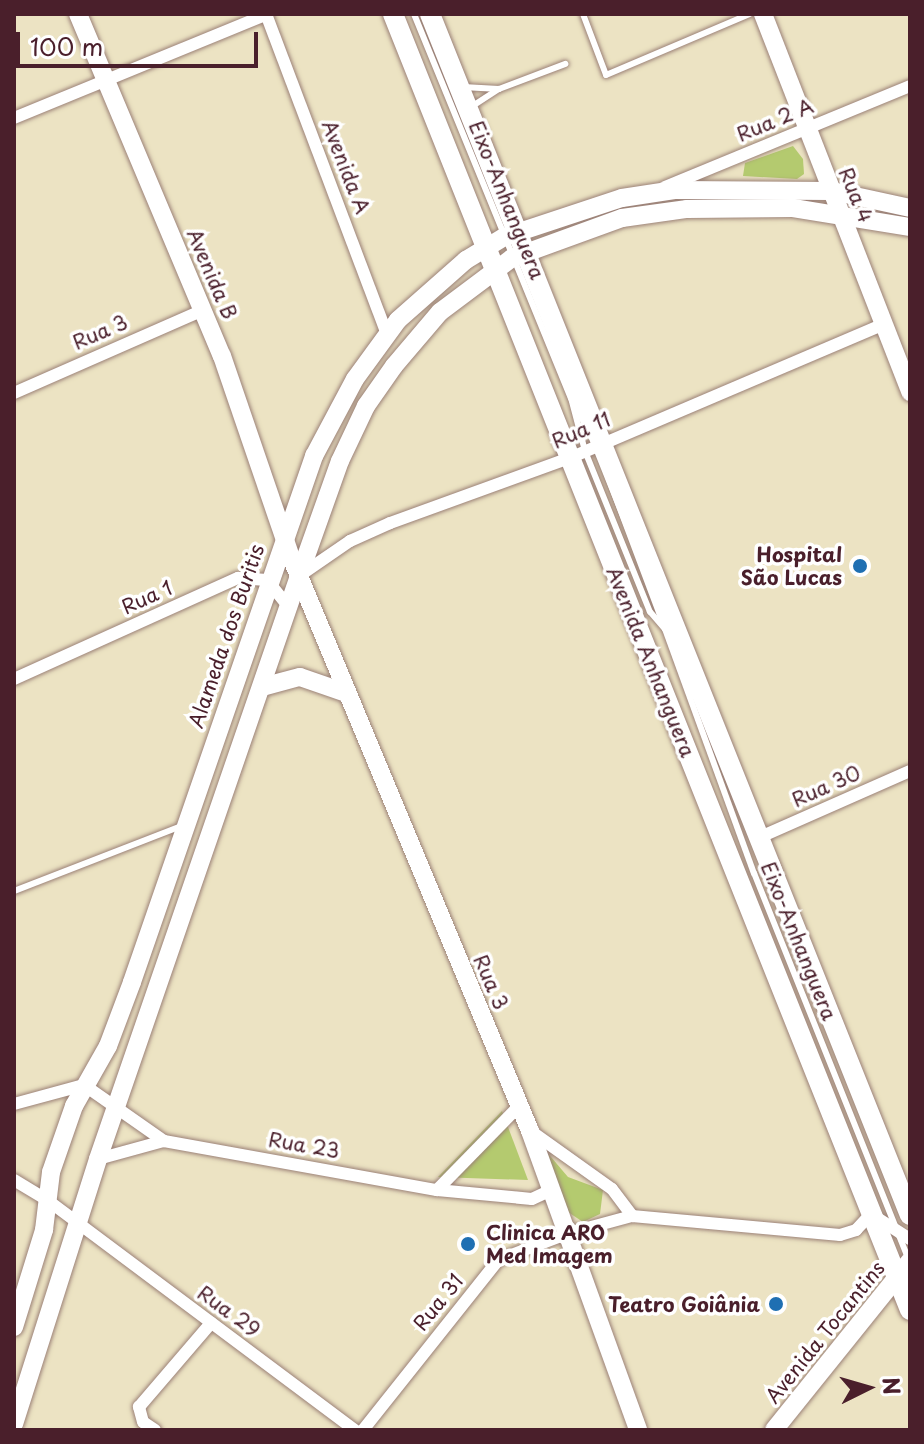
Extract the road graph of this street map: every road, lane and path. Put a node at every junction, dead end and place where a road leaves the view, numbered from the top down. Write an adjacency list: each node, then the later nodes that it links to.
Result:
1 (78, 14): 10 (main road, Avenida B)
2 (267, 14): 10 (street); 28 (street, Avenida A)
3 (393, 14): 23 (main road, Avenida Anhanguera)
4 (414, 14): 22 (lane, Eixo-Anhanguera)
5 (430, 14): 12 (main road, Avenida Anhanguera)
6 (583, 14): 7 (lane)
7 (750, 14)
8 (763, 14): 16 (main road, Rua 4)
9 (565, 64): 13 (lane)
10 (109, 82): 15 (street); 26 (main road, Avenida B)
11 (910, 86): 16 (street, Rua 2 A)
12 (459, 87): 13 (lane); 14 (main road, Avenida Anhanguera)
13 (499, 89): 14 (lane)
14 (468, 109): 22 (main road, Avenida Anhanguera)
15 (14, 118)
16 (806, 129): 17 (main road, Rua 4); 18 (street, Rua 2 A)
17 (832, 191): 18 (main road, Alameda dos Buritis); 19 (main road, Alameda dos Buritis); 20 (main road, Rua 4)
18 (655, 192): 22 (main road, Alameda dos Buritis)
19 (910, 208)
20 (843, 215): 21 (main road); 24 (main road); 27 (main road, Rua 4)
21 (910, 227)
22 (510, 234): 23 (main road, Alameda dos Buritis); 24 (main road, Avenida Anhanguera)
23 (485, 247): 25 (main road, Avenida Anhanguera); 28 (main road, Alameda dos Buritis)
24 (518, 255): 25 (main road); 31 (lane, Eixo-Anhanguera); 32 (main road, Avenida Anhanguera)
25 (494, 270): 32 (main road, Avenida Anhanguera); 35 (main road)
26 (203, 310): 30 (street, Rua 3); 33 (main road, Avenida B)
27 (882, 325): 29 (main road, Rua 4); 32 (street, Rua 11)
28 (387, 334): 33 (main road, Alameda dos Buritis)
29 (910, 392)
30 (14, 393)
31 (571, 398): 32 (lane, Eixo-Anhanguera); 32 (lane, Eixo-Anhanguera)
32 (588, 449): 35 (street, Rua 11); 38 (lane, Eixo-Anhanguera); 38 (lane, Eixo-Anhanguera); 44 (main road, Avenida Anhanguera); 57 (main road, Avenida Anhanguera)
33 (283, 538): 34 (main road, Avenida B); 36 (main road, Alameda dos Buritis)
34 (291, 557): 35 (main road, Rua 3)
35 (299, 576): 37 (main road); 41 (main road, Rua 3)
36 (267, 580): 37 (street); 39 (street, Rua 1); 43 (main road, Alameda dos Buritis)
37 (289, 607): 40 (main road)
38 (665, 629): 59 (lane, Eixo-Anhanguera)
39 (14, 679)
40 (262, 687): 41 (main road); 49 (main road)
41 (346, 693): 48 (main road, Rua 3)
42 (910, 771): 44 (street, Rua 30)
43 (185, 825): 45 (lane); 46 (main road, Alameda dos Buritis)
44 (758, 838): 59 (main road, Avenida Anhanguera)
45 (14, 891)
46 (84, 1085): 47 (street); 49 (street); 56 (main road, Alameda dos Buritis)
47 (14, 1104)
48 (519, 1106): 50 (main road, Rua 3); 55 (street)
49 (116, 1107): 51 (street, Rua 23); 52 (main road)
50 (530, 1131): 54 (main road, Rua 3); 58 (street)
51 (164, 1141): 52 (street, Rua 23); 55 (street, Rua 23)
52 (98, 1159): 60 (main road)
53 (14, 1180): 56 (street)
54 (553, 1189): 55 (street, Rua 23); 61 (main road, Rua 3)
55 (437, 1190)
56 (46, 1199): 60 (street); 66 (main road, Alameda dos Buritis)
57 (871, 1214): 58 (street); 59 (street); 63 (main road, Avenida Anhanguera)
58 (632, 1216): 61 (street)
59 (904, 1222): 62 (street); 63 (lane, Eixo-Anhanguera)
60 (78, 1227): 65 (street, Rua 29); 67 (main road)
61 (569, 1233): 70 (street, Rua 31); 71 (main road, Rua 3)
62 (910, 1239)
63 (907, 1265): 64 (main road, Avenida Anhanguera); 72 (main road, Avenida Tocantins)
64 (910, 1310)
65 (211, 1323): 68 (street); 69 (street, Rua 29)
66 (14, 1327)
67 (14, 1424)
68 (155, 1430)
69 (355, 1430)
70 (363, 1430)
71 (638, 1430)
72 (774, 1430)

